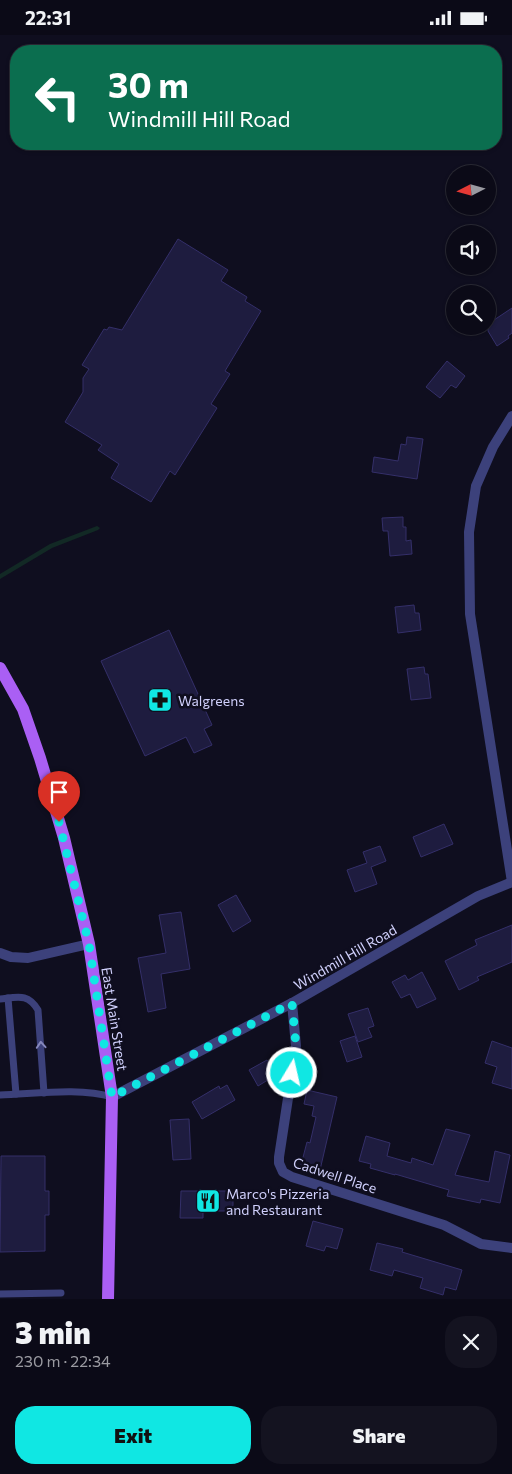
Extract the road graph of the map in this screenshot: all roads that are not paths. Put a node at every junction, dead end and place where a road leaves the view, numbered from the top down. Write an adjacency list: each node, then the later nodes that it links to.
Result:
1 (512, 416): 3 (street)
2 (0, 668): 4 (main road, East Main Street)
3 (512, 882): 8 (street, Windmill Hill Road)
4 (89, 944): 5 (street); 12 (main road, East Main Street)
5 (0, 953)
6 (8, 998): 7 (lane); 9 (lane, one-way to 6); 10 (lane)
7 (0, 999)
8 (292, 1003): 12 (street, Windmill Hill Road); 13 (street, Cadwell Place)
9 (44, 1093): 10 (lane); 12 (lane)
10 (16, 1094): 11 (lane)
11 (0, 1095)
12 (112, 1097): 16 (main road, East Main Street)
13 (512, 1248)
14 (61, 1293): 15 (lane)
15 (0, 1294)
16 (108, 1299)

